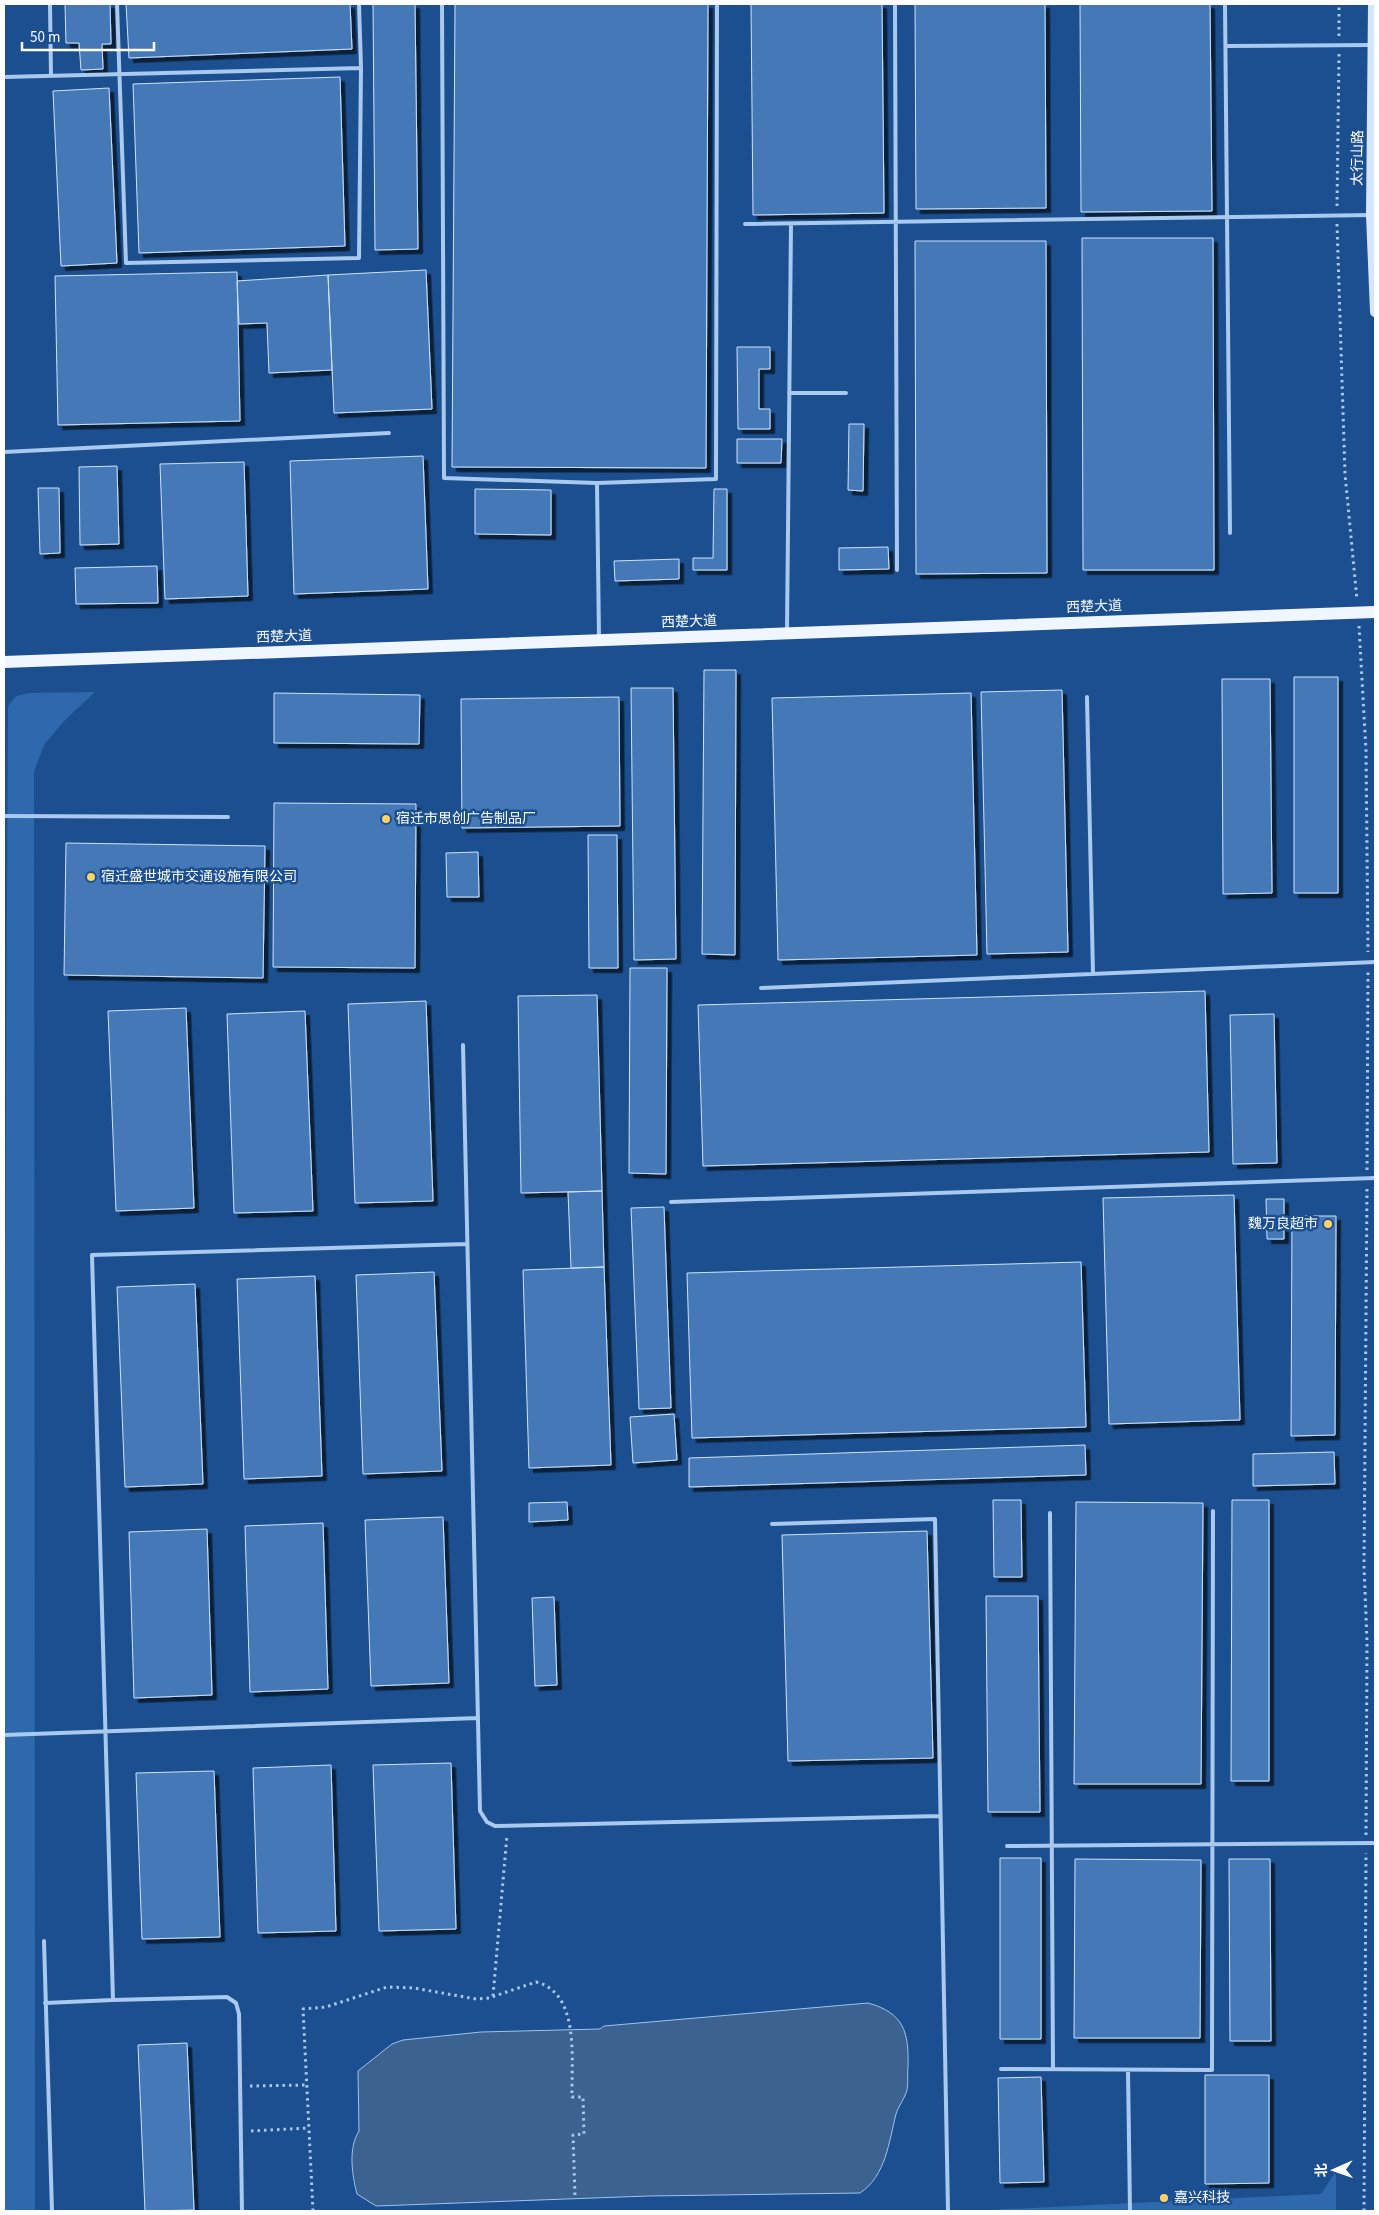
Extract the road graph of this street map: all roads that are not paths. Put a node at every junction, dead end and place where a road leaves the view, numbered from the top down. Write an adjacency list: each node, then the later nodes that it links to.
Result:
1 (50, 4): 13 (lane)
2 (117, 4): 12 (lane)
3 (359, 4): 11 (lane)
4 (442, 4): 25 (lane)
5 (717, 4): 25 (lane)
6 (895, 4): 17 (lane)
7 (1225, 4): 10 (lane)
8 (1373, 4): 9 (street, 太行山路)
9 (1374, 45): 10 (lane); 15 (street, 太行山路)
10 (1226, 46): 16 (lane)
11 (361, 68): 12 (lane); 12 (lane)
12 (119, 74): 13 (lane)
13 (51, 76): 14 (lane)
14 (4, 77)
15 (1373, 215): 16 (lane); 20 (street, 太行山路)
16 (1227, 218): 17 (lane); 26 (lane)
17 (896, 222): 19 (lane); 27 (lane)
18 (745, 224): 19 (lane)
19 (790, 224): 21 (lane)
20 (1375, 312)
21 (789, 393): 22 (lane); 29 (lane)
22 (846, 393)
23 (390, 433): 24 (lane)
24 (4, 452)
25 (597, 483): 30 (lane)
26 (1230, 534)
27 (897, 570)
28 (1375, 612): 29 (main road, 西楚大道)
29 (787, 633): 30 (main road, 西楚大道)
30 (598, 640): 31 (main road, 西楚大道)
31 (4, 662)
32 (1087, 697): 36 (lane)
33 (4, 816): 34 (lane)
34 (228, 817)
35 (1375, 962): 36 (lane)
36 (1093, 974): 37 (lane)
37 (761, 988)
38 (463, 1045): 41 (lane)
39 (1375, 1178): 40 (lane)
40 (671, 1202)
41 (468, 1244): 45 (lane); 46 (lane)
42 (1212, 1511): 50 (lane)
43 (1050, 1513): 52 (lane)
44 (772, 1524): 48 (lane)
45 (478, 1718): 46 (lane); 48 (lane)
46 (105, 1731): 47 (lane); 54 (lane)
47 (4, 1735)
48 (940, 1816): 61 (lane)
49 (1375, 1843): 50 (lane)
50 (1212, 1844): 52 (lane); 58 (lane)
51 (1007, 1846): 52 (lane)
52 (1052, 1846): 57 (lane)
53 (44, 1942): 55 (lane)
54 (113, 2000): 55 (lane); 60 (lane)
55 (45, 2002): 59 (lane)
56 (1001, 2069): 57 (lane)
57 (1053, 2069): 58 (lane)
58 (1128, 2070): 62 (lane)
59 (52, 2211)
60 (242, 2211)
61 (948, 2211)
62 (1130, 2211)

